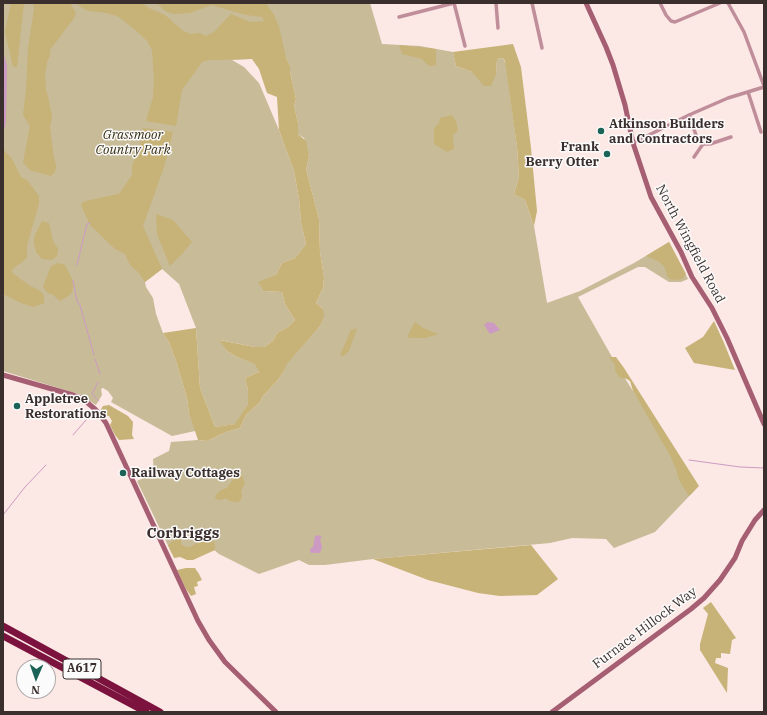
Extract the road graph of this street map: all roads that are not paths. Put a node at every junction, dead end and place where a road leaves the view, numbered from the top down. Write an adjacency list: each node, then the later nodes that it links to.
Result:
1 (454, 3): 8 (street); 10 (street)
2 (496, 3): 9 (street)
3 (532, 3): 11 (street)
4 (586, 3): 17 (main road, North Wingfield Road)
5 (660, 3): 6 (street)
6 (720, 3)
7 (728, 3): 12 (street)
8 (399, 17)
9 (498, 28)
10 (465, 46)
11 (542, 48)
12 (764, 86): 13 (street)
13 (748, 92): 14 (street); 15 (street)
14 (689, 115): 17 (street); 18 (street)
15 (761, 132)
16 (731, 137): 18 (street)
17 (633, 143): 21 (main road, North Wingfield Road)
18 (703, 144): 19 (street)
19 (694, 157)
20 (3, 375): 27 (main road)
21 (764, 424)
22 (764, 510): 28 (main road, Furnace Hillock Way)
23 (3, 625): 26 (highway, A617)
24 (3, 636): 25 (highway, A617)
25 (146, 712)
26 (160, 712)
27 (276, 712)
28 (552, 712)

